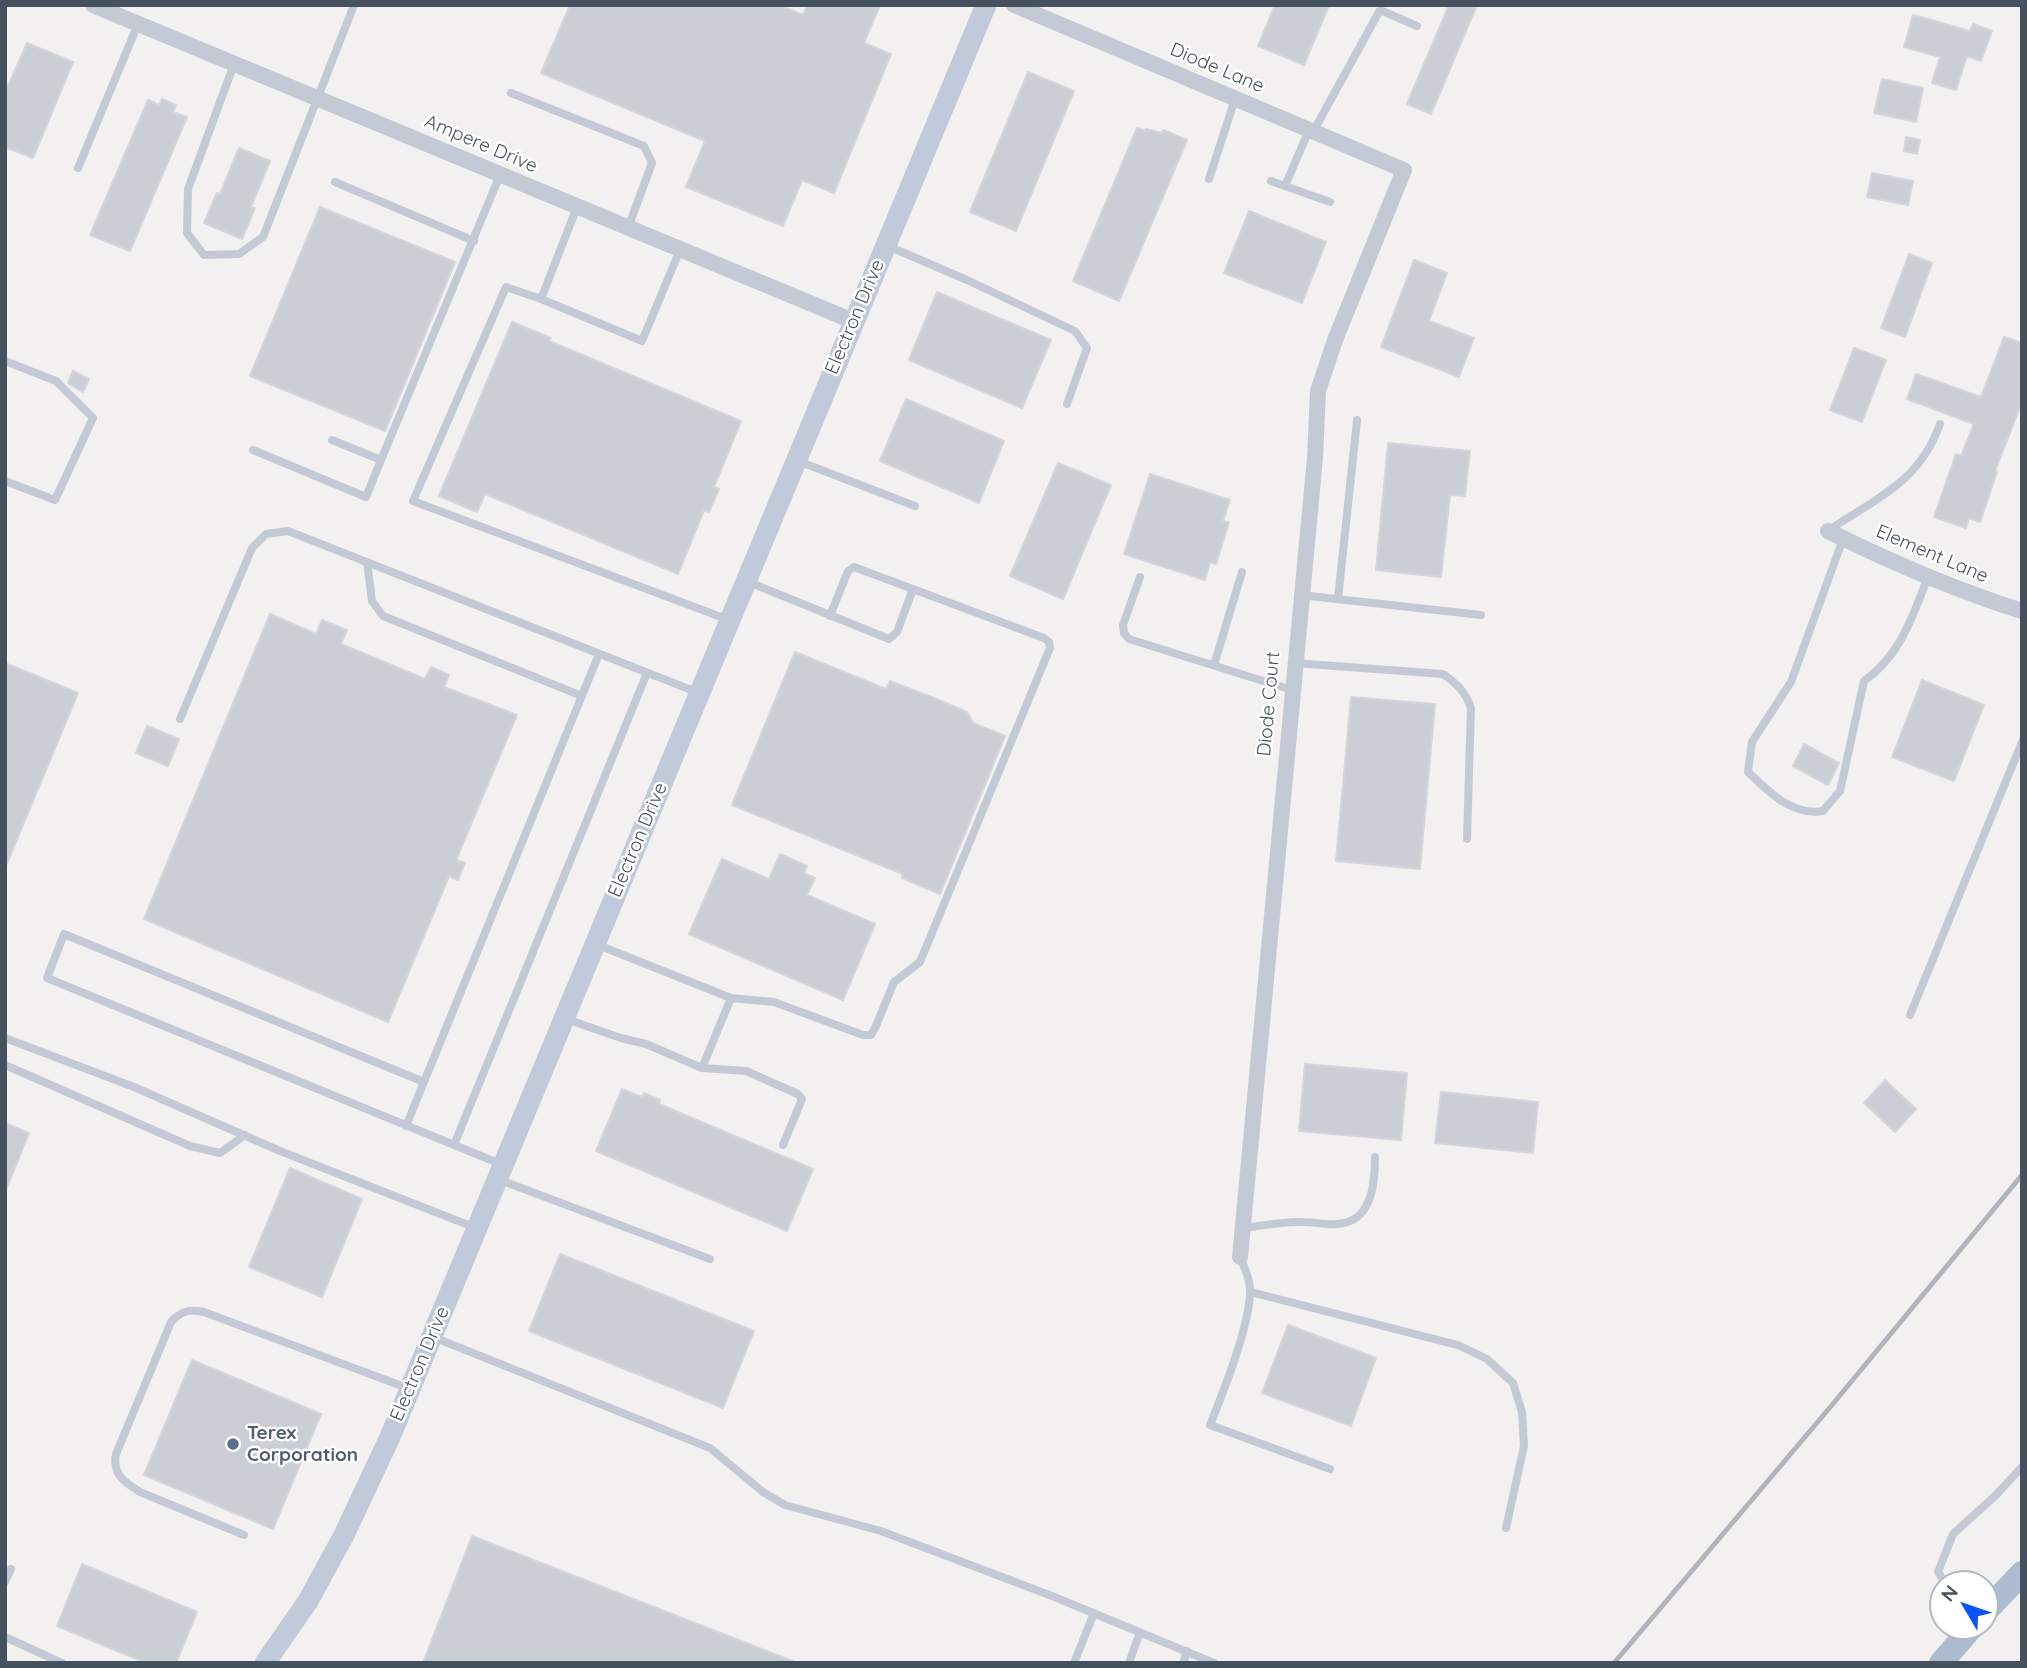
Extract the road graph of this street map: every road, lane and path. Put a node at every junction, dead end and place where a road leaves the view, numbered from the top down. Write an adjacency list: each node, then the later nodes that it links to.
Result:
1 (93, 5): 5 (street, Ampere Drive)
2 (354, 5): 9 (lane)
3 (986, 5): 23 (street, Electron Drive)
4 (1014, 5): 10 (street, Diode Lane)
5 (138, 24): 7 (street, Ampere Drive); 12 (lane)
6 (1417, 26): 11 (lane)
7 (234, 64): 9 (street, Ampere Drive); 9 (lane)
8 (511, 93): 21 (lane)
9 (316, 98): 14 (street, Ampere Drive)
10 (1235, 99): 11 (street, Diode Lane); 15 (lane)
11 (1311, 131): 13 (street, Diode Lane); 18 (lane)
12 (78, 169)
13 (1404, 170): 45 (street, Diode Court)
14 (500, 175): 20 (street, Ampere Drive); 22 (lane)
15 (1209, 179)
16 (1271, 181): 18 (lane)
17 (335, 182): 22 (lane)
18 (1285, 186): 19 (lane)
19 (1330, 202)
20 (577, 207): 21 (street, Ampere Drive); 25 (lane)
21 (628, 228): 24 (street, Ampere Drive)
22 (474, 241): 33 (lane)
23 (885, 245): 26 (street, Electron Drive); 28 (lane)
24 (680, 250): 25 (lane); 26 (street, Ampere Drive)
25 (541, 299): 50 (lane)
26 (853, 321): 34 (street, Electron Drive)
27 (5, 361): 35 (lane)
28 (1067, 404)
29 (1357, 420): 46 (lane)
30 (1940, 424): 37 (lane)
31 (332, 440): 33 (lane)
32 (253, 450): 33 (lane)
33 (381, 460)
34 (796, 460): 36 (lane); 43 (street, Electron Drive)
35 (5, 481)
36 (915, 506)
37 (1828, 531): 38 (street, Element Lane)
38 (1843, 539): 42 (street, Element Lane); 42 (lane)
39 (367, 562): 51 (lane); 57 (lane); 58 (lane)
40 (1242, 572): 53 (lane)
41 (1140, 577): 53 (lane)
42 (1928, 577): 47 (street, Element Lane)
43 (745, 580): 49 (lane); 50 (street, Electron Drive)
44 (913, 589): 49 (lane); 49 (lane); 62 (lane)
45 (1300, 596): 46 (lane); 52 (street, Diode Court)
46 (1338, 600): 48 (lane)
47 (2022, 611)
48 (1481, 615)
49 (830, 616)
50 (729, 620): 56 (street, Electron Drive)
51 (599, 654): 54 (lane); 57 (lane)
52 (1294, 663): 55 (street, Diode Court); 60 (lane)
53 (1214, 665): 55 (lane)
54 (647, 673): 56 (lane); 71 (lane)
55 (1292, 690): 76 (street, Diode Court)
56 (699, 693): 61 (street, Electron Drive)
57 (582, 696): 68 (lane)
58 (180, 719)
59 (2022, 742): 63 (lane)
60 (1466, 839)
61 (595, 944): 62 (lane); 64 (street, Electron Drive)
62 (731, 998): 67 (lane)
63 (1910, 1015)
64 (564, 1018): 67 (lane); 74 (street, Electron Drive)
65 (5, 1038): 70 (lane)
66 (5, 1065): 70 (lane)
67 (702, 1068): 72 (lane)
68 (424, 1082): 69 (lane); 69 (lane)
69 (406, 1126): 71 (lane)
70 (245, 1135): 75 (lane)
71 (454, 1145): 74 (lane)
72 (783, 1145)
73 (1375, 1157): 76 (lane)
74 (500, 1172): 75 (street, Electron Drive); 78 (lane)
75 (477, 1228): 80 (street, Electron Drive)
76 (1242, 1228): 77 (street, Diode Court)
77 (1240, 1257): 79 (lane)
78 (709, 1259)
79 (1251, 1292): 83 (lane); 84 (lane)
80 (431, 1337): 81 (street, Electron Drive); 91 (lane)
81 (410, 1389): 85 (lane); 97 (street, Electron Drive)
82 (2022, 1467): 87 (lane)
83 (1330, 1469)
84 (1506, 1528)
85 (244, 1535)
86 (11, 1569): 88 (lane)
87 (1939, 1570)
88 (5, 1582)
89 (2016, 1583): 90 (main road)
90 (1999, 1599)
91 (1094, 1613): 92 (lane); 98 (lane)
92 (1140, 1632): 95 (lane); 99 (lane)
93 (5, 1637): 96 (lane)
94 (1961, 1640): 102 (main road)
95 (1187, 1651): 100 (lane); 101 (lane)
96 (62, 1663)
97 (265, 1663)
98 (1074, 1663)
99 (1129, 1663)
100 (1183, 1663)
101 (1214, 1663)
102 (1941, 1663)

